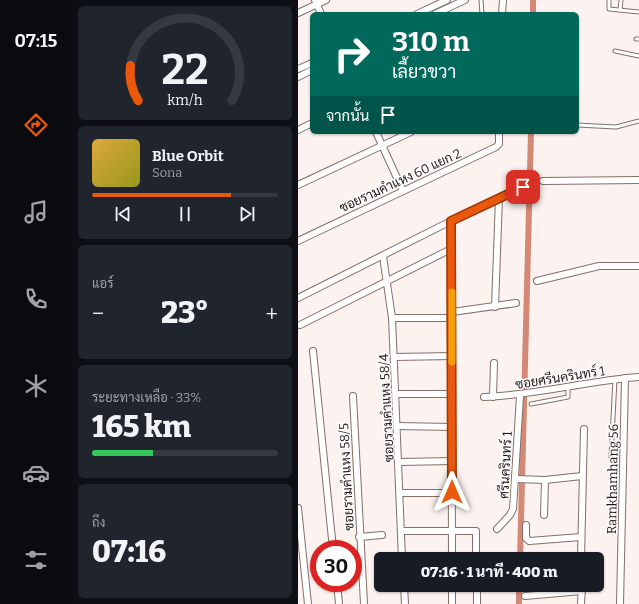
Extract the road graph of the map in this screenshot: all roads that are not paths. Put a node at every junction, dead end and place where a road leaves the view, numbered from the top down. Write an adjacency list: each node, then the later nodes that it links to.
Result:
1 (326, 0): 8 (street)
2 (447, 0): 12 (street)
3 (466, 0): 9 (street)
4 (481, 0): 14 (lane)
5 (503, 0): 15 (street)
6 (609, 0): 10 (lane)
7 (621, 0): 10 (lane)
8 (316, 2): 11 (street); 17 (street)
9 (452, 3): 13 (street)
10 (620, 10): 16 (lane)
11 (321, 12)
12 (420, 12)
13 (438, 12)
14 (482, 12)
15 (502, 12)
16 (639, 12)
17 (298, 13)
18 (615, 51): 19 (lane)
19 (639, 56)
20 (310, 63): 21 (street)
21 (298, 69)
22 (310, 71): 23 (street)
23 (298, 77)
24 (639, 121): 26 (lane)
25 (310, 124): 27 (street)
26 (579, 125)
27 (298, 130)
28 (377, 134): 31 (street)
29 (407, 134): 31 (street)
30 (499, 134): 36 (street, ซอยรามคำแหง 60 แยก 2)
31 (382, 145): 34 (street); 36 (street)
32 (639, 180): 33 (street)
33 (543, 181)
34 (298, 185)
35 (523, 187): 37 (street)
36 (403, 191): 39 (street, ซอยรามคำแหง 60 แยก 2)
37 (499, 198): 38 (street); 47 (street)
38 (451, 221): 40 (street); 41 (street)
39 (298, 241)
40 (451, 249): 43 (street); 48 (street)
41 (383, 256): 43 (street, ซอยรามคำแหง 58/4); 45 (street)
42 (639, 266): 44 (street)
43 (388, 281): 49 (street, ซอยรามคำแหง 58/4); 50 (street)
44 (537, 281)
45 (298, 298)
46 (516, 303): 47 (street)
47 (495, 307): 48 (street)
48 (452, 315): 49 (street); 52 (street)
49 (392, 318): 53 (street, ซอยรามคำแหง 58/4)
50 (300, 325)
51 (313, 351): 87 (street)
52 (452, 356): 53 (street); 60 (street)
53 (394, 357): 59 (street, ซอยรามคำแหง 58/4)
54 (494, 363): 64 (street)
55 (639, 377): 56 (street, ซอยศรีนครินทร์ 1)
56 (626, 378): 57 (street, ซอยศรีนครินทร์ 1); 107 (street, Ramkhamhang 56)
57 (615, 379): 58 (street, ซอยศรีนครินทร์ 1); 69 (lane)
58 (568, 387): 61 (street, ซอยศรีนครินทร์ 1); 65 (lane)
59 (396, 394): 60 (street); 66 (street, ซอยรามคำแหง 58/4)
60 (452, 394): 67 (street)
61 (524, 395): 64 (street, ซอยศรีนครินทร์ 1); 73 (street, ศรีนครินทร์ 1)
62 (353, 396): 85 (street, ซอยรามคำแหง 58/5)
63 (484, 397): 64 (street, ซอยศรีนครินทร์ 1)
64 (493, 397)
65 (531, 404)
66 (397, 426): 67 (street); 71 (street, ซอยรามคำแหง 58/4)
67 (452, 427): 70 (street)
68 (584, 429): 72 (street)
69 (610, 457)
70 (452, 461): 71 (street); 75 (street)
71 (399, 462): 76 (street, ซอยรามคำแหง 58/4)
72 (582, 476): 74 (street); 86 (street)
73 (516, 480): 74 (street); 80 (street, ศรีนครินทร์ 1)
74 (545, 480): 78 (street)
75 (452, 492): 76 (street); 83 (street)
76 (401, 493): 82 (street, ซอยรามคำแหง 58/4)
77 (298, 508): 81 (street)
78 (544, 515)
79 (526, 525): 86 (street)
80 (497, 529)
81 (299, 531): 92 (street)
82 (400, 531): 83 (street); 88 (street, ซอยรามคำแหง 58/4)
83 (451, 531): 89 (street); 90 (street)
84 (382, 535): 85 (street)
85 (360, 537): 102 (street, ซอยรามคำแหง 58/5)
86 (581, 537): 91 (street)
87 (332, 540)
88 (402, 552)
89 (452, 552)
90 (476, 552)
91 (581, 552)
92 (301, 571): 100 (street)
93 (338, 592): 101 (street)
94 (404, 592): 103 (street)
95 (452, 592): 104 (street)
96 (477, 592): 105 (street)
97 (554, 592): 99 (street)
98 (582, 592): 106 (street)
99 (525, 596)
100 (308, 604)
101 (339, 604)
102 (364, 604)
103 (405, 604)
104 (452, 604)
105 (477, 604)
106 (581, 604)
107 (620, 604)

